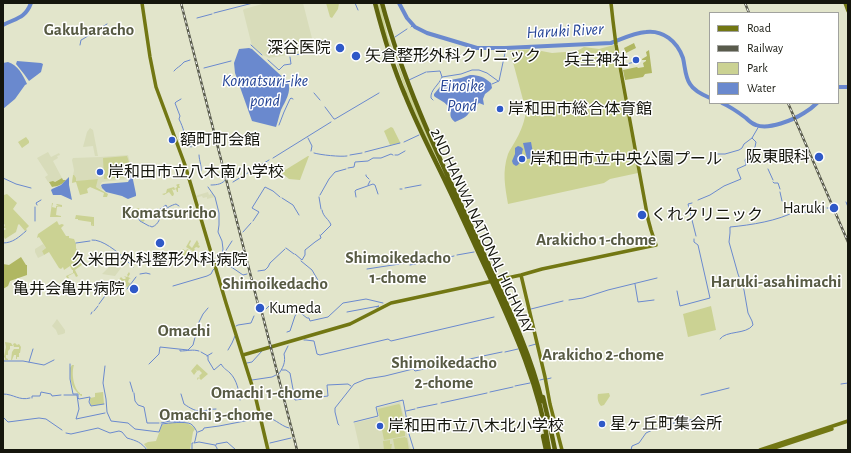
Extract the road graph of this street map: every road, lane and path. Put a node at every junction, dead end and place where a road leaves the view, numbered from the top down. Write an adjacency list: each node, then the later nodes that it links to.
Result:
1 (142, 3): 9 (main road)
2 (375, 3): 8 (highway, 2ND HANWA NATIONAL HIGHWAY)
3 (382, 3): 8 (highway, 2ND HANWA NATIONAL HIGHWAY)
4 (611, 3): 7 (main road)
5 (845, 3): 6 (main road)
6 (848, 11)
7 (521, 275): 8 (main road); 17 (main road)
8 (494, 281): 9 (main road); 10 (highway, 2ND HANWA NATIONAL HIGHWAY)
9 (243, 355): 13 (main road)
10 (536, 385): 11 (highway, 2ND HANWA NATIONAL HIGHWAY); 14 (highway); 16 (highway)
11 (542, 409): 15 (highway, 2ND HANWA NATIONAL HIGHWAY); 16 (highway, 2ND HANWA NATIONAL HIGHWAY)
12 (848, 422): 18 (main road); 19 (main road)
13 (268, 450)
14 (546, 450)
15 (549, 450)
16 (553, 450)
17 (562, 450)
18 (760, 450)
19 (768, 450)

